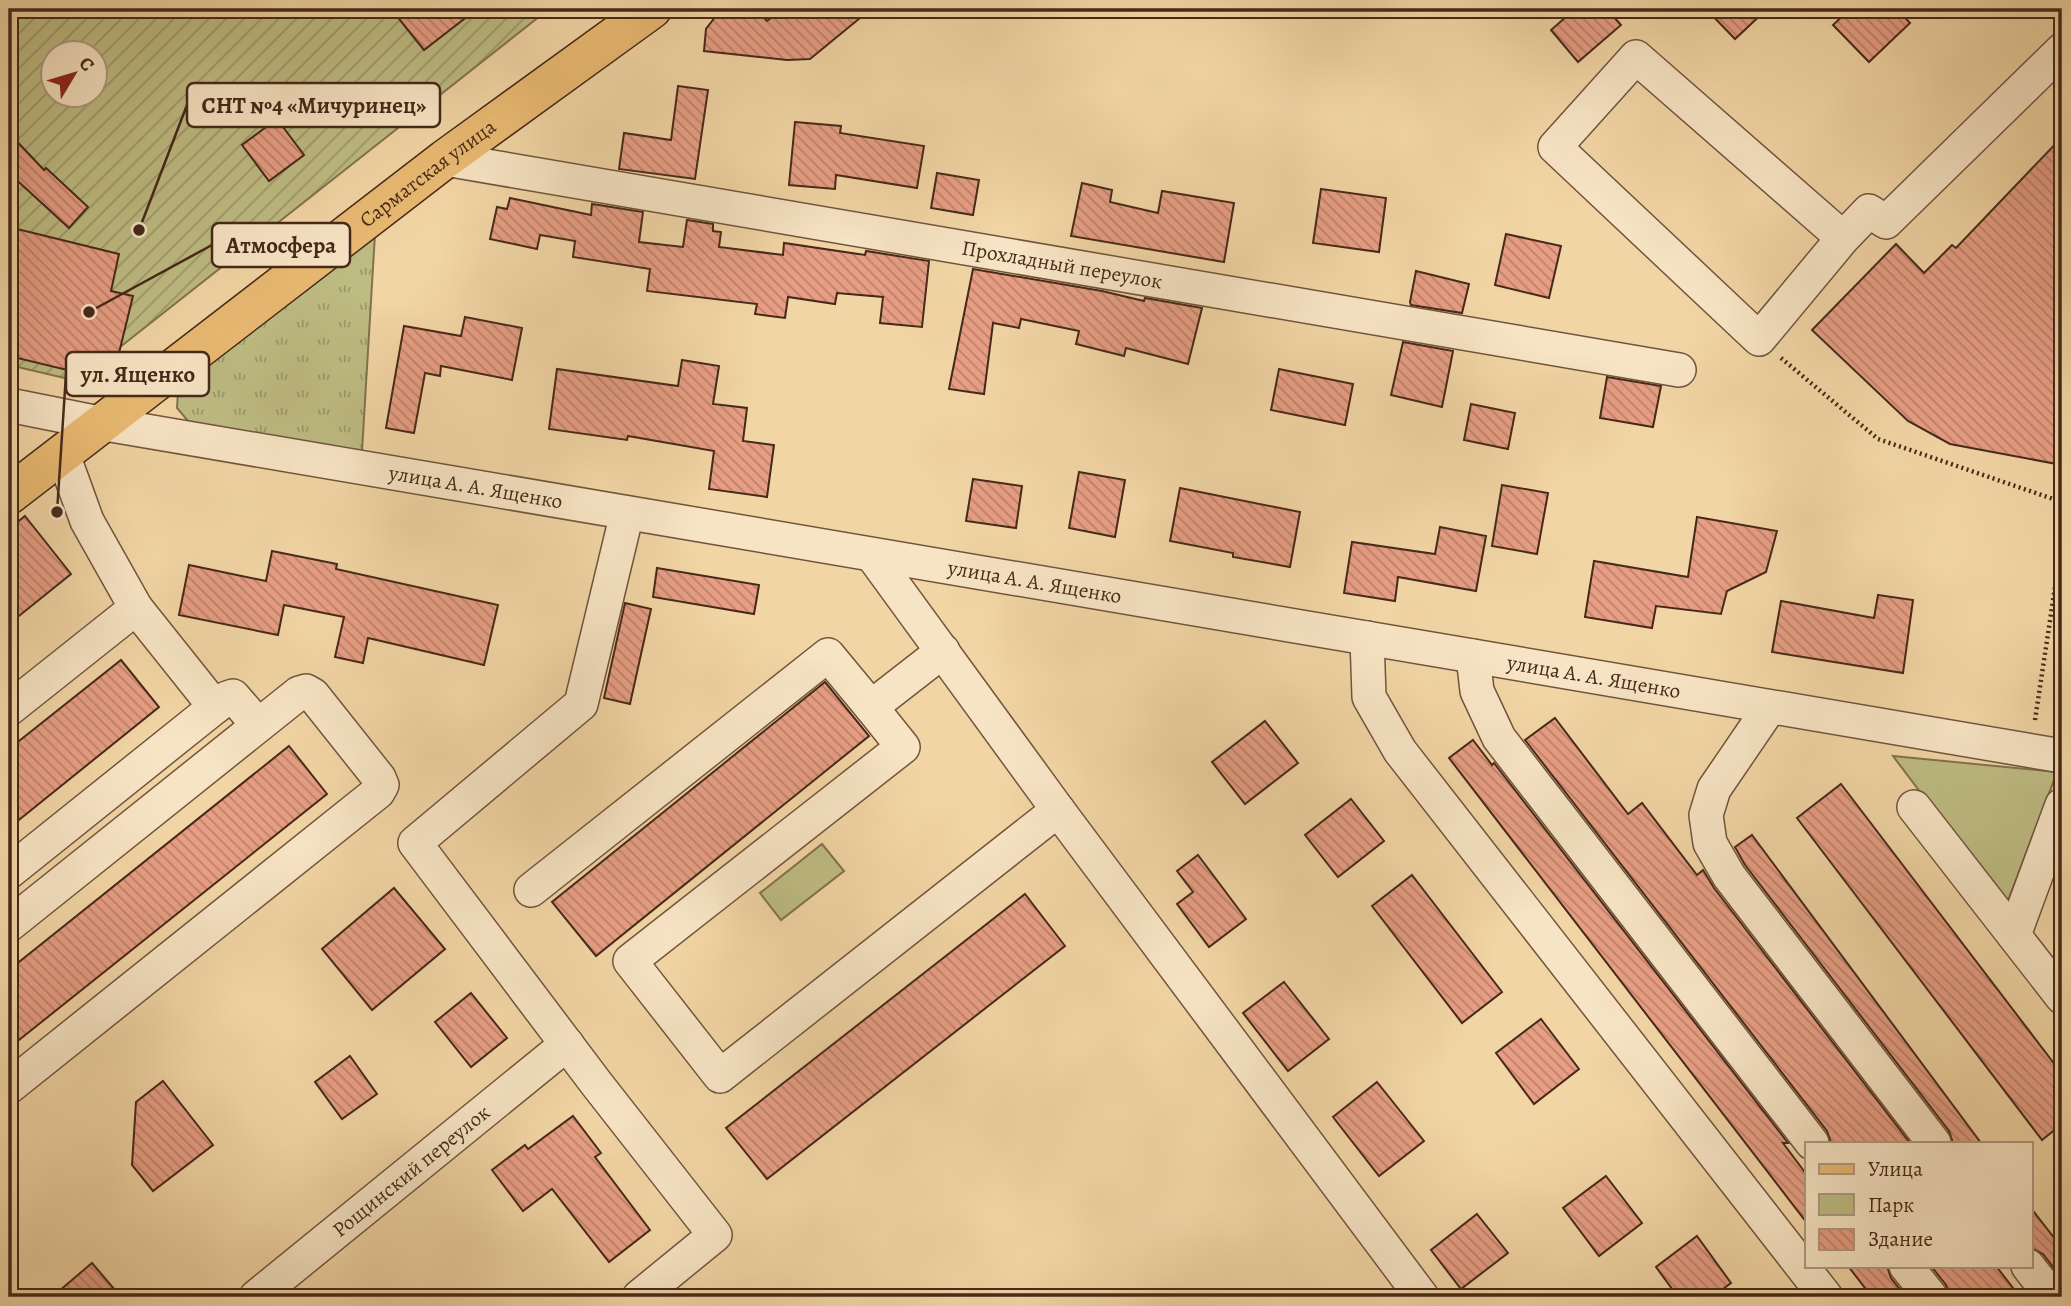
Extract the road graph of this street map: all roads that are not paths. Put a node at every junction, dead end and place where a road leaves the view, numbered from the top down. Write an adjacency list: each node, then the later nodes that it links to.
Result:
1 (652, 9): 3 (main road, Сарматская улица)
2 (2062, 50): 4 (street)
3 (445, 159): 5 (street, Прохладный переулок); 7 (main road, Сарматская улица)
4 (1843, 238): 4 (street)
5 (1679, 370)
6 (9, 405): 7 (street, улица А. А. Ященко)
7 (99, 423): 8 (main road, Сарматская улица); 10 (street, улица А. А. Ященко)
8 (62, 452): 9 (main road, Сарматская улица); 12 (street)
9 (9, 495)
10 (628, 513): 11 (street, улица А. А. Ященко); 30 (street)
11 (872, 555): 13 (street, улица А. А. Ященко); 14 (street)
12 (136, 608): 16 (street); 19 (street)
13 (1367, 638): 15 (street, улица А. А. Ященко); 36 (street)
14 (943, 651): 17 (street); 24 (street)
15 (1472, 656): 18 (street, улица А. А. Ященко); 32 (street)
16 (215, 707): 20 (street); 25 (street)
17 (872, 707): 24 (street); 26 (street)
18 (1769, 707): 21 (street, улица А. А. Ященко); 33 (street)
19 (9, 709)
20 (258, 726): 27 (street); 31 (street)
21 (2046, 754)
22 (2062, 805): 28 (street)
23 (1914, 807): 28 (street)
24 (1058, 810): 39 (street)
25 (9, 872)
26 (531, 890)
27 (9, 925)
28 (2014, 935): 29 (street)
29 (2062, 997)
30 (566, 1044): 37 (street, Рощинский переулок); 38 (street)
31 (9, 1087)
32 (1811, 1142)
33 (1933, 1142)
34 (1908, 1268): 40 (street)
35 (2030, 1268): 41 (street)
36 (1813, 1285)
37 (256, 1297)
38 (639, 1297)
39 (1422, 1297)
40 (1931, 1297)
41 (2052, 1297)

